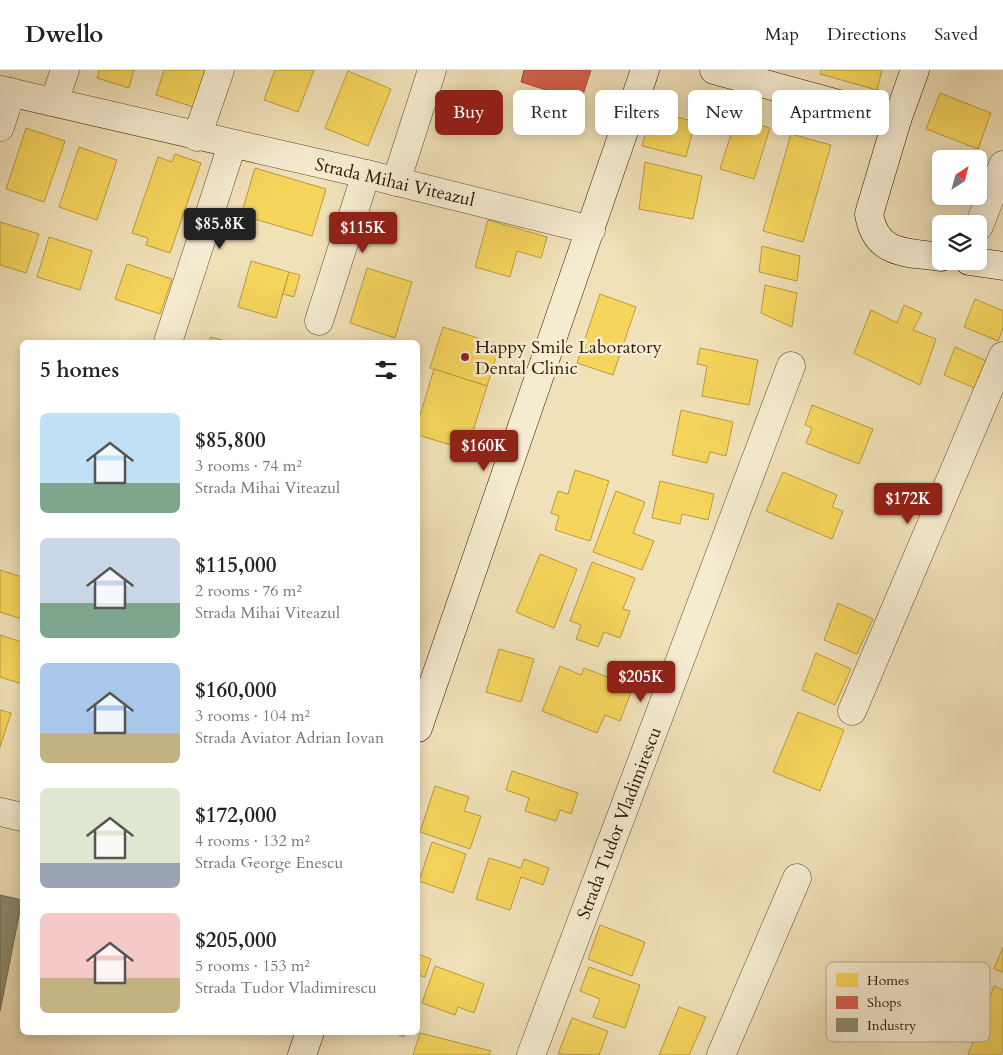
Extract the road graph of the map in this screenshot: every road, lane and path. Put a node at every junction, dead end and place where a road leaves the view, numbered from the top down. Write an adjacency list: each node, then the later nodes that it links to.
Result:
1 (64, 70): 8 (street)
2 (220, 70): 11 (street)
3 (432, 70): 15 (street)
4 (645, 70): 17 (street)
5 (714, 70): 9 (street)
6 (915, 70): 9 (street)
7 (6, 91): 8 (street, Strada Mihai Viteazul); 10 (street)
8 (54, 102): 11 (street, Strada Mihai Viteazul)
9 (897, 120): 18 (street)
10 (0, 127)
11 (198, 137): 12 (street, Strada Mihai Viteazul)
12 (232, 145): 14 (street, Strada Mihai Viteazul); 22 (street)
13 (1003, 165): 16 (street)
14 (366, 174): 15 (street, Strada Mihai Viteazul); 21 (street)
15 (396, 182): 17 (street, Strada Mihai Viteazul)
16 (983, 215)
17 (591, 230): 26 (street)
18 (932, 256)
19 (987, 264): 20 (street)
20 (1003, 266)
21 (319, 320)
22 (169, 340)
23 (1003, 356): 25 (street)
24 (791, 366): 30 (street, Strada Tudor Vladimirescu)
25 (852, 710)
26 (420, 722)
27 (797, 878): 31 (street)
28 (309, 1035): 29 (street)
29 (302, 1055)
30 (531, 1055)
31 (721, 1055)

